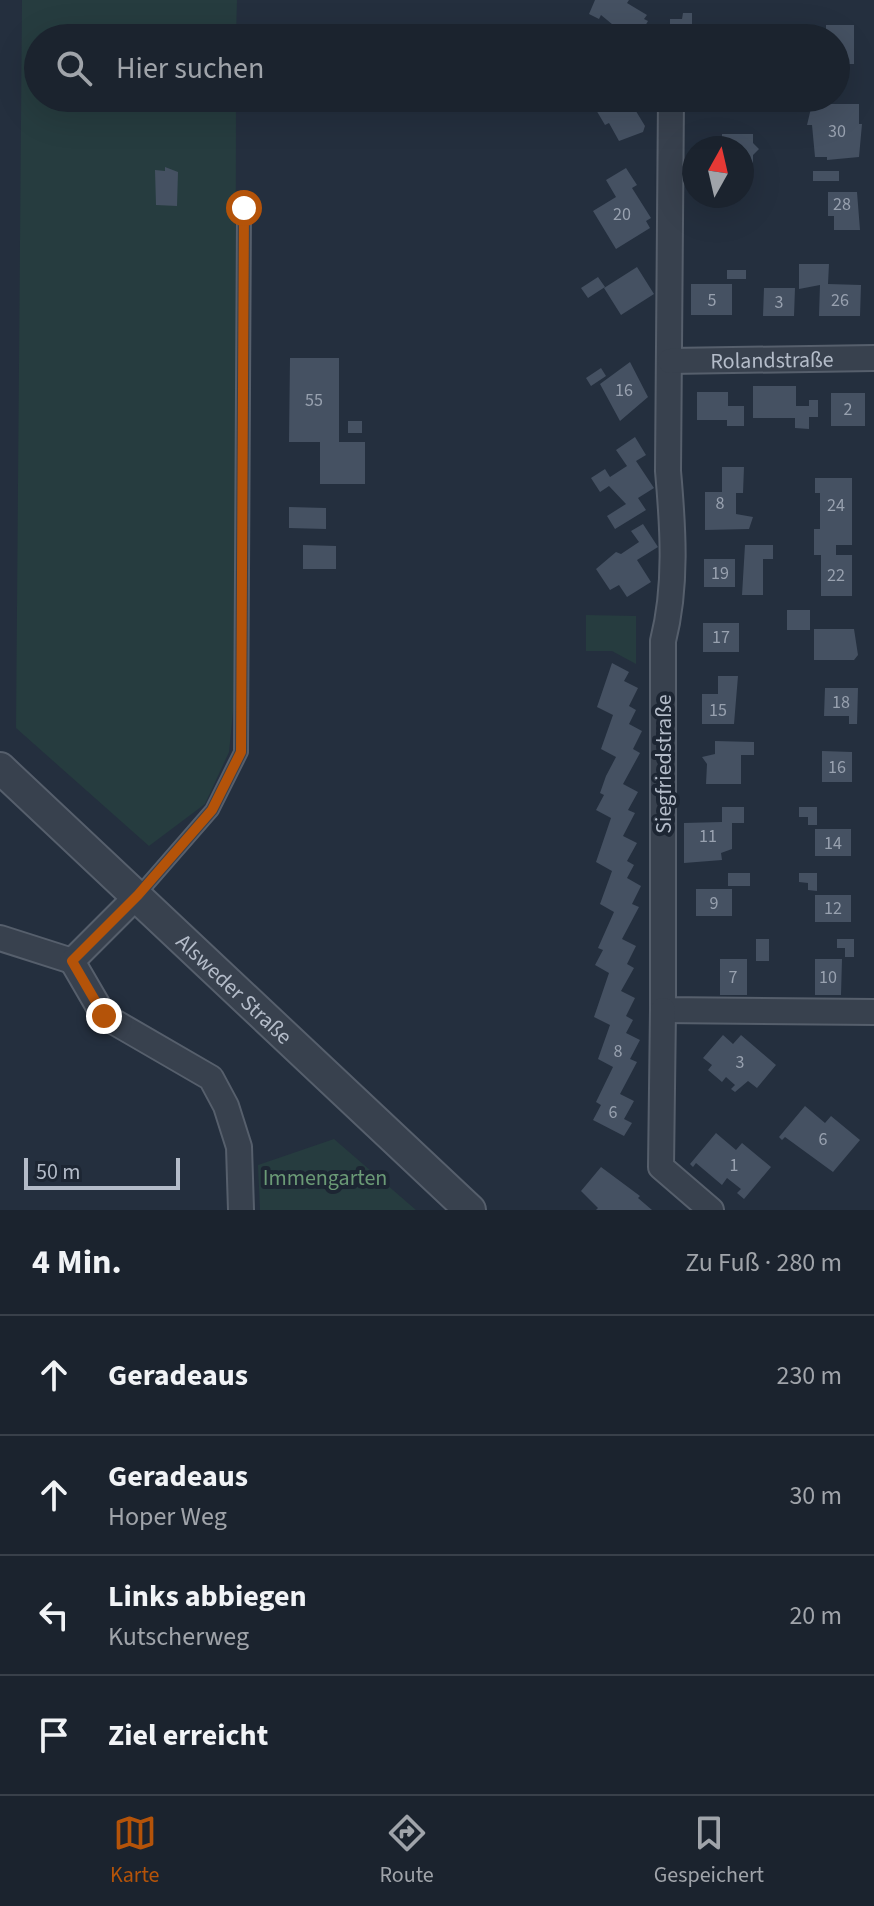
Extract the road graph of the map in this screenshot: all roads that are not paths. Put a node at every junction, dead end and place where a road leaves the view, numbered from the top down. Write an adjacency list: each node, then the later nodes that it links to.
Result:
1 (671, 112): 4 (street)
2 (244, 208): 6 (lane)
3 (874, 358): 4 (street, Rolandstraße)
4 (670, 361): 9 (street, Siegfriedstraße)
5 (0, 768): 6 (street, Alsweder Straße)
6 (138, 895): 8 (street); 12 (street, Alsweder Straße)
7 (0, 938): 8 (street)
8 (72, 961): 11 (street)
9 (663, 1010): 10 (street); 13 (street, Siegfriedstraße)
10 (874, 1012)
11 (241, 1210)
12 (470, 1210)
13 (711, 1210)

